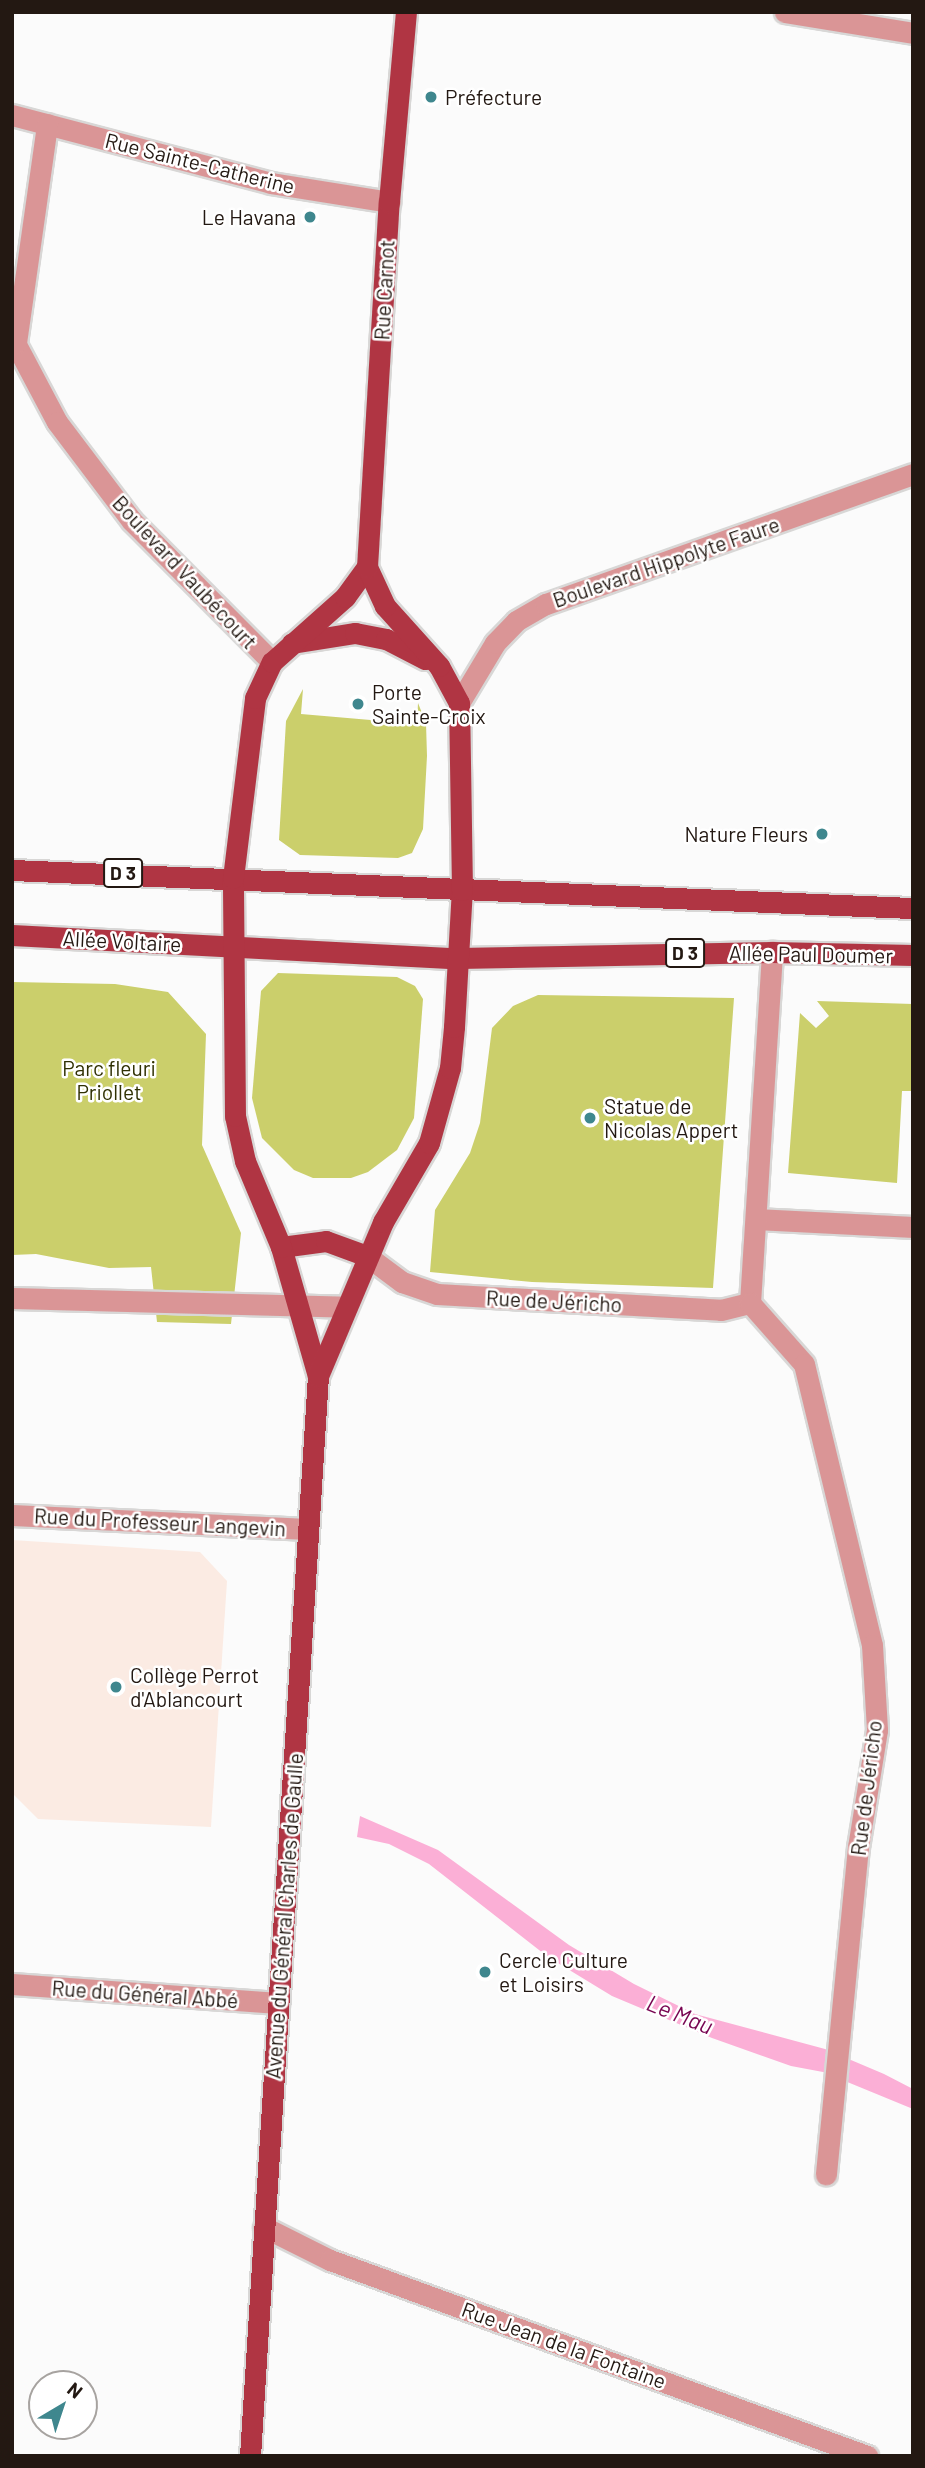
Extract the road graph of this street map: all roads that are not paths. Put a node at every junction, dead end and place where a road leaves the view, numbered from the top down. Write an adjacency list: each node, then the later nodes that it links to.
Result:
1 (405, 12): 6 (main road, Rue Carnot)
2 (785, 12): 3 (street)
3 (913, 33)
4 (12, 115): 5 (street, Rue Sainte-Catherine)
5 (47, 124): 6 (street, Rue Sainte-Catherine); 7 (street)
6 (389, 202): 9 (main road, Rue Carnot)
7 (14, 340): 11 (street, Boulevard Vaubécourt)
8 (913, 474): 13 (street, Boulevard Hippolyte Faure)
9 (367, 567): 10 (main road); 12 (main road)
10 (292, 643): 11 (main road); 12 (main road)
11 (272, 662): 15 (main road, Avenue du Général Charles de Gaulle)
12 (439, 666): 13 (main road)
13 (459, 703): 16 (main road, Avenue du Général Charles de Gaulle)
14 (12, 870): 15 (main road, D 3)
15 (233, 878): 16 (main road, D 3); 19 (main road, Avenue du Général Charles de Gaulle)
16 (461, 890): 17 (main road, D 3); 22 (main road, Avenue du Général Charles de Gaulle)
17 (913, 908)
18 (12, 935): 19 (main road, Allée Voltaire / D 3)
19 (232, 947): 22 (main road, D 3); 25 (main road, Avenue du Général Charles de Gaulle)
20 (772, 952): 21 (main road, Allée Paul Doumer / D 3); 22 (main road, Allée Paul Doumer / D 3); 23 (street)
21 (913, 955)
22 (458, 958): 26 (main road, Avenue du Général Charles de Gaulle)
23 (756, 1219): 24 (street); 28 (street)
24 (913, 1227)
25 (281, 1247): 26 (main road); 29 (main road, Avenue du Général Charles de Gaulle)
26 (367, 1256): 28 (street, Rue de Jéricho); 30 (main road, Avenue du Général Charles de Gaulle)
27 (12, 1298): 29 (street)
28 (750, 1303): 36 (street, Rue de Jéricho)
29 (296, 1307): 30 (street); 31 (main road, Avenue du Général Charles de Gaulle)
30 (347, 1307): 31 (main road, Avenue du Général Charles de Gaulle)
31 (318, 1376): 33 (main road, Avenue du Général Charles de Gaulle)
32 (12, 1515): 33 (street, Rue du Professeur Langevin)
33 (308, 1529): 35 (main road, Avenue du Général Charles de Gaulle)
34 (12, 1984): 35 (street, Rue du Général Abbé)
35 (278, 2003): 37 (main road, Avenue du Général Charles de Gaulle)
36 (826, 2174)
37 (264, 2227): 38 (main road, Avenue du Général Charles de Gaulle); 39 (street, Rue Jean de la Fontaine)
38 (250, 2456)
39 (867, 2456)

